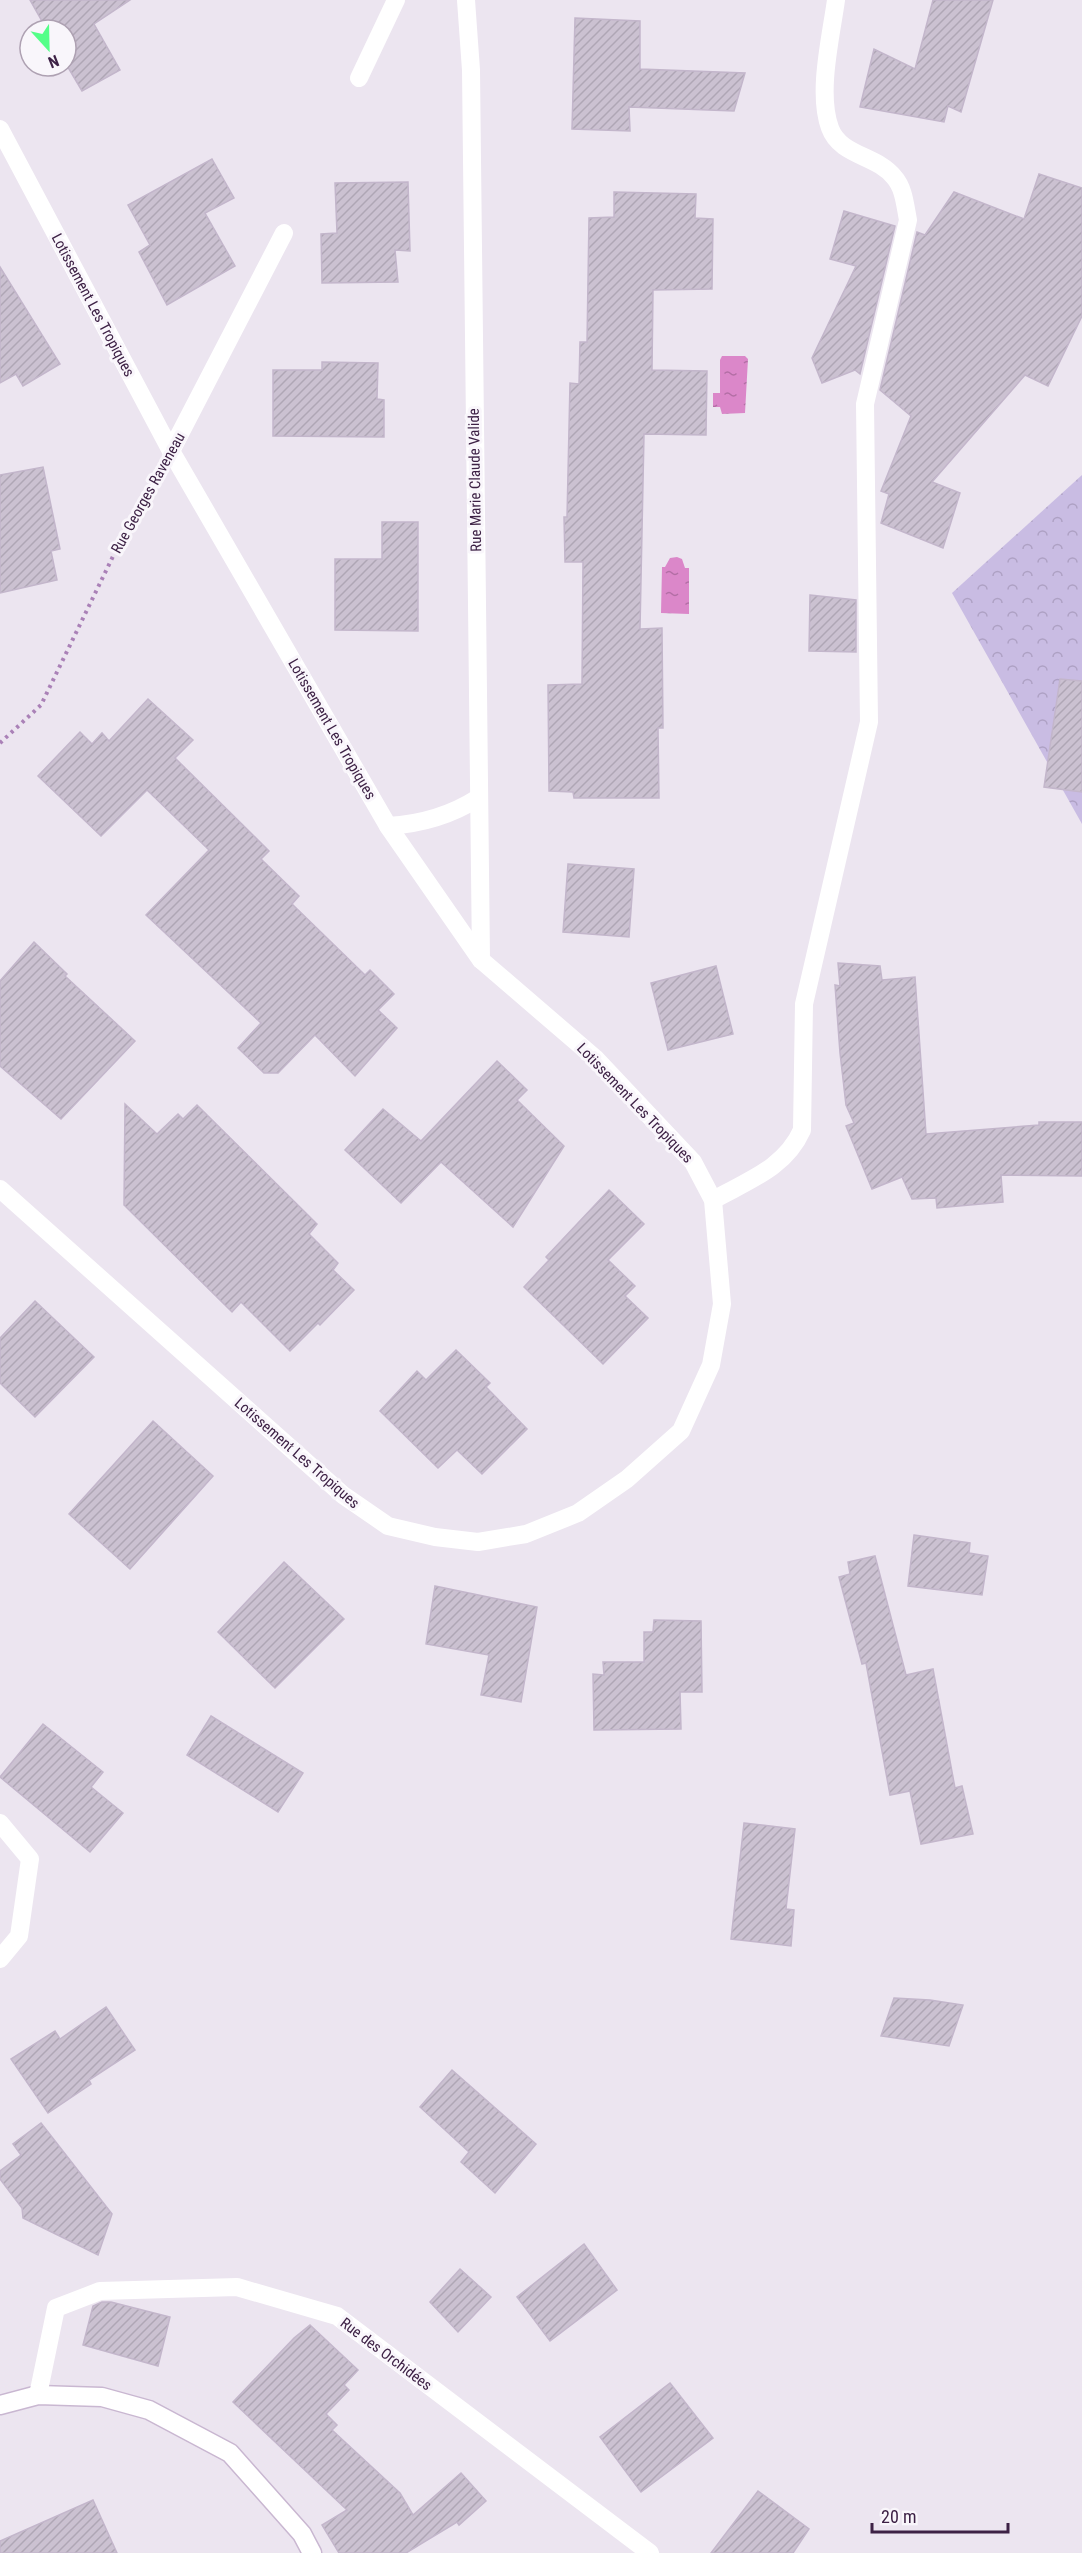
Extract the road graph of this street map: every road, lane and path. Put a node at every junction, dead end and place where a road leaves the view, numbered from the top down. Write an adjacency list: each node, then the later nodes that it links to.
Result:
1 (396, 0): 4 (street)
2 (466, 0): 9 (street, Rue Marie Claude Valide)
3 (836, 0): 13 (street)
4 (359, 78)
5 (0, 129): 7 (street, Lotissement Les Tropiques)
6 (284, 233): 7 (street, Rue Georges Raveneau)
7 (171, 451): 8 (path, Rue Georges Raveneau); 10 (street, Lotissement Les Tropiques)
8 (0, 743)
9 (478, 798): 10 (street); 11 (street, Rue Marie Claude Valide)
10 (388, 826): 11 (street, Lotissement Les Tropiques)
11 (481, 960): 13 (street, Lotissement Les Tropiques)
12 (0, 1189): 13 (street, Lotissement Les Tropiques)
13 (713, 1200)
14 (0, 1823): 15 (street)
15 (0, 1959)
16 (38, 2394): 17 (street); 18 (street); 19 (street, Rue des Orchidées)
17 (0, 2405)
18 (312, 2553)
19 (650, 2553)

